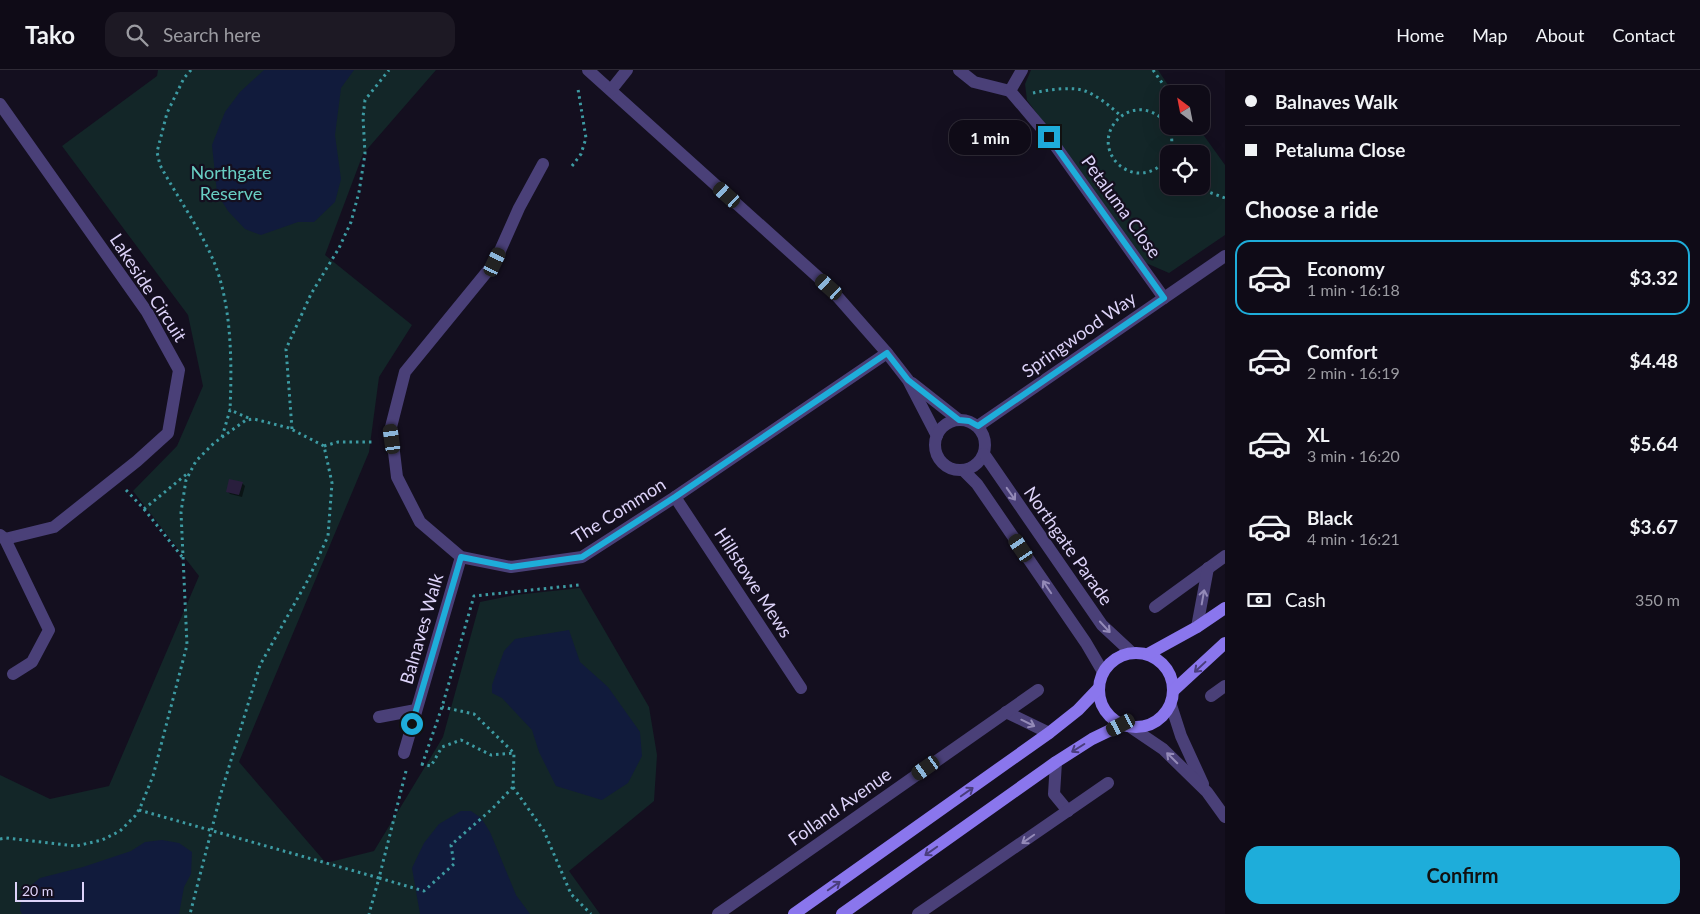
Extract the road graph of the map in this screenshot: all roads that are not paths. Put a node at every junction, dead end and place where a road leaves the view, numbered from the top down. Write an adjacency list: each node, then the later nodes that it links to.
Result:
1 (588, 70): 5 (street)
2 (627, 70): 5 (street)
3 (959, 70): 6 (street)
4 (1022, 70): 6 (street)
5 (611, 90): 11 (street)
6 (1010, 91): 10 (street, Petaluma Close)
7 (0, 104): 19 (street, Lakeside Circuit)
8 (543, 164): 21 (street, The Common)
9 (1225, 256): 10 (street, Springwood Way)
10 (1164, 298): 14 (street, Springwood Way)
11 (887, 353): 12 (street); 18 (street, The Common)
12 (908, 380): 13 (street); 15 (street)
13 (959, 420): 14 (street); 15 (street)
14 (978, 426): 16 (street)
15 (937, 436): 17 (street)
16 (984, 454): 17 (street); 27 (street, Northgate Parade, one-way to 27)
17 (963, 470): 29 (street, one-way to 17)
18 (675, 497): 21 (street, The Common); 32 (street, Hillstowe Mews)
19 (2, 537): 30 (street)
20 (1225, 556): 22 (street)
21 (461, 557): 38 (street, Balnaves Walk)
22 (1208, 568): 23 (street); 25 (street, one-way to 22)
23 (1155, 607)
24 (1225, 608): 25 (street)
25 (1197, 627): 28 (street)
26 (1225, 644): 35 (street, one-way to 35)
27 (1131, 652): 28 (street); 29 (street)
28 (1148, 654): 35 (street)
29 (1103, 672): 33 (street)
30 (13, 674)
31 (1225, 686): 36 (street)
32 (801, 688)
33 (1098, 688): 41 (street); 42 (street)
34 (1038, 690): 39 (street, Folland Avenue)
35 (1174, 690): 37 (street)
36 (1211, 696)
37 (1171, 705): 41 (street); 46 (street)
38 (416, 710): 40 (street, Balnaves Walk); 43 (street, Balnaves Walk)
39 (1006, 712): 42 (street, one-way to 42); 49 (street, Folland Avenue)
40 (379, 717)
41 (1126, 726): 44 (street, one-way to 44); 46 (street, one-way to 41)
42 (1049, 733): 50 (street, one-way to 42)
43 (404, 753)
44 (1056, 762): 47 (street); 51 (street, one-way to 51)
45 (1108, 783): 47 (street)
46 (1207, 792): 48 (street)
47 (1068, 811): 52 (street, one-way to 52)
48 (1225, 817)
49 (718, 914)
50 (794, 914)
51 (842, 914)
52 (918, 914)

